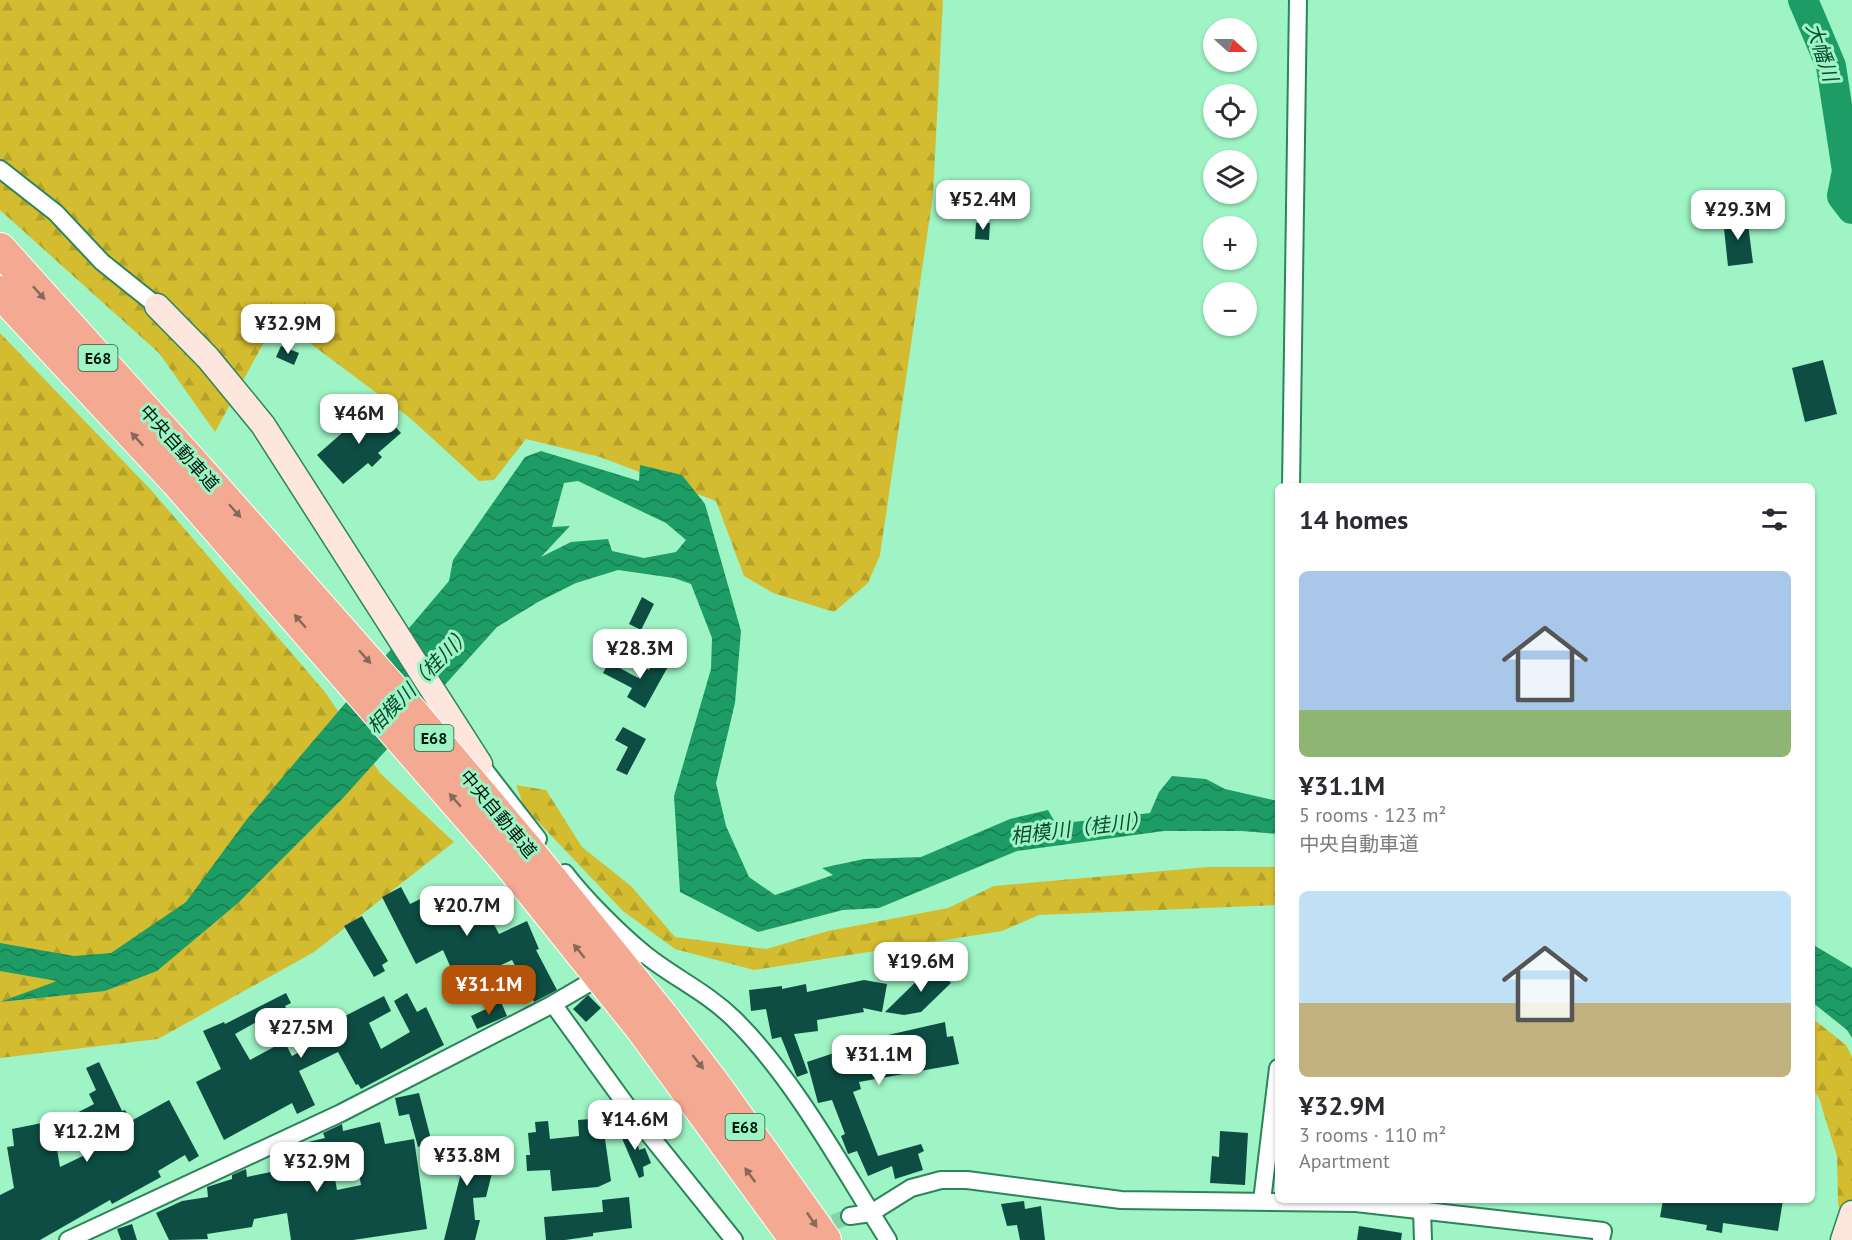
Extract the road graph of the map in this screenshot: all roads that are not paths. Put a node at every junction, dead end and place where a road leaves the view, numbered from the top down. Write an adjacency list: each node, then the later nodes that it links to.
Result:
1 (1298, 0): 7 (street)
2 (0, 169): 5 (street)
3 (0, 249): 6 (highway, 中央自動車道 / E68, one-way to 6)
4 (0, 292): 6 (highway, 中央自動車道 / E68, one-way to 4)
5 (157, 306): 8 (street)
6 (187, 475): 11 (highway, 中央自動車道 / E68, bridge)
7 (1291, 483)
8 (480, 764): 9 (street)
9 (642, 952): 10 (street); 17 (street)
10 (553, 1004): 20 (street); 21 (street)
11 (652, 1023): 22 (highway, 中央自動車道 / E68, one-way to 11); 23 (highway, 中央自動車道 / E68, one-way to 23)
12 (1275, 1093): 13 (street)
13 (1262, 1201): 14 (street); 17 (street)
14 (1275, 1201)
15 (1356, 1203): 16 (street)
16 (1422, 1210): 25 (street); 26 (street)
17 (871, 1213): 19 (street); 24 (street)
18 (1852, 1213): 27 (street)
19 (850, 1216)
20 (68, 1240)
21 (734, 1240)
22 (796, 1240)
23 (825, 1240)
24 (888, 1240)
25 (1423, 1240)
26 (1601, 1240)
27 (1843, 1240)

